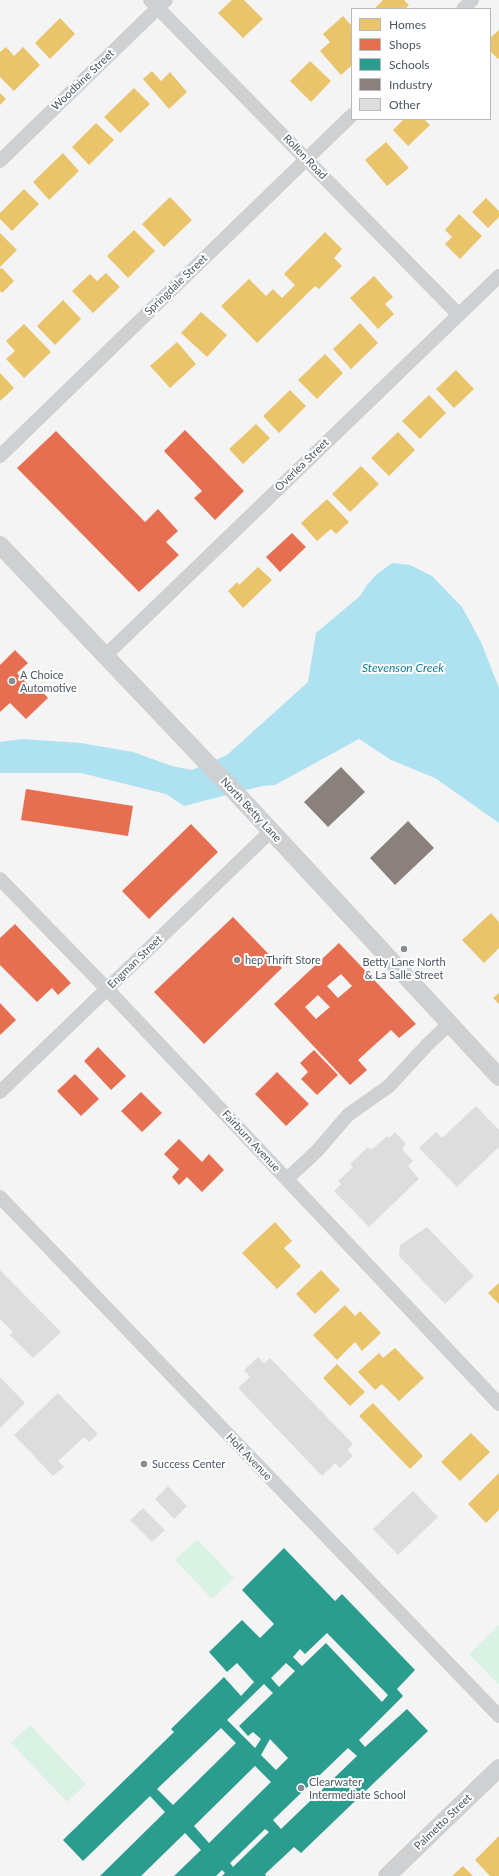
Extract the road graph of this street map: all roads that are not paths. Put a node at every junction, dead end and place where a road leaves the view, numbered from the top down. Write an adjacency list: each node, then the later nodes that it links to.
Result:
1 (472, 0): 3 (street)
2 (158, 3): 5 (street, Rollen Road); 6 (street, Woodbine Street)
3 (464, 8)
4 (351, 116): 5 (street, Springdale Street)
5 (306, 159): 8 (street, Rollen Road); 9 (street, Springdale Street)
6 (0, 161)
7 (499, 276): 8 (street, Overlea Street)
8 (458, 315): 11 (street, Overlea Street)
9 (0, 456)
10 (0, 545): 11 (street, North Betty Lane)
11 (106, 655): 12 (street, North Betty Lane)
12 (271, 832): 14 (street, Engman Street); 15 (street, North Betty Lane)
13 (0, 879): 14 (street, Fairburn Avenue)
14 (107, 989): 17 (street, Engman Street); 18 (street, Fairburn Avenue)
15 (449, 1024): 16 (street, North Betty Lane); 18 (street)
16 (499, 1077)
17 (0, 1092)
18 (287, 1179): 20 (street, Fairburn Avenue)
19 (0, 1197): 21 (street, Holt Avenue)
20 (496, 1396)
21 (499, 1716)
22 (499, 1768): 24 (street, Palmetto Street)
23 (499, 1784): 25 (street, Palmetto Street)
24 (387, 1876)
25 (403, 1876)

